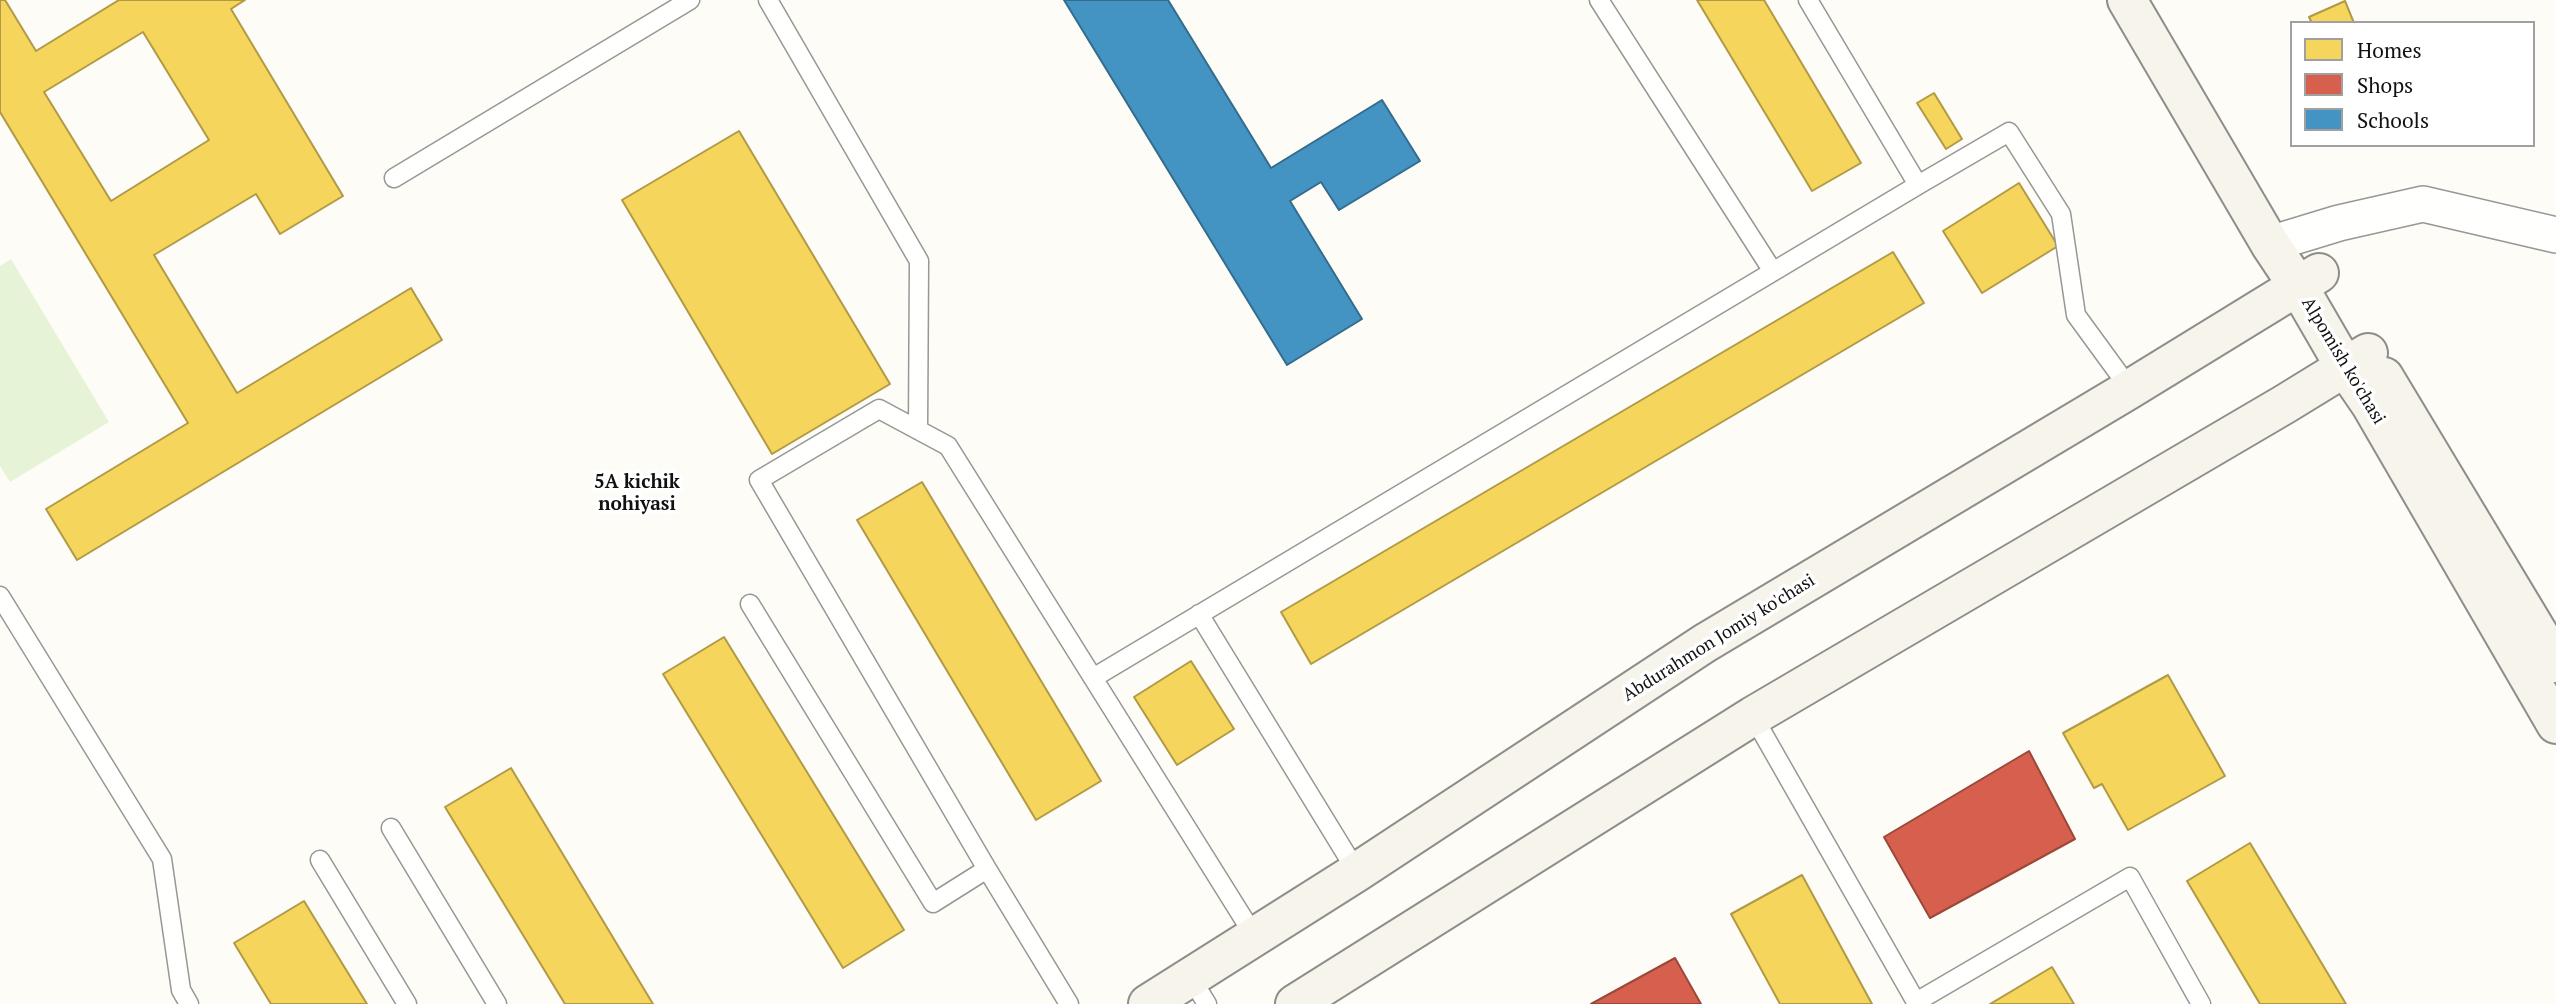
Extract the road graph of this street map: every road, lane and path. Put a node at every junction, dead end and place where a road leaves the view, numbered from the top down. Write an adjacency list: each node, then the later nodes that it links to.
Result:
1 (690, 0): 7 (lane)
2 (768, 0): 16 (lane)
3 (1599, 0): 12 (lane)
4 (1808, 0): 9 (lane)
5 (2127, 0): 11 (street, Alpomish ko'chasi)
6 (2157, 0): 11 (street)
7 (670, 5): 8 (lane)
8 (394, 178)
9 (1917, 185): 12 (lane); 15 (lane)
10 (2556, 235): 11 (street)
11 (2283, 240): 13 (street, Alpomish ko'chasi)
12 (1772, 271): 19 (lane)
13 (2309, 279): 14 (street, Alpomish ko'chasi); 15 (street, Abdurahmon Jomiy ko'chasi)
14 (2357, 360): 21 (street); 23 (street); 24 (street, Alpomish ko'chasi)
15 (2130, 389): 28 (street, Abdurahmon Jomiy ko'chasi)
16 (918, 430): 22 (lane); 27 (lane)
17 (0, 596): 20 (lane)
18 (750, 604): 27 (lane)
19 (1199, 614): 22 (lane); 28 (lane)
20 (6, 622): 32 (lane)
21 (2556, 663)
22 (1093, 678): 29 (lane)
23 (1753, 716): 31 (lane); 37 (street)
24 (2556, 724)
25 (391, 828): 34 (lane)
26 (320, 860): 33 (lane)
27 (987, 869): 35 (lane)
28 (1357, 872): 29 (street, Abdurahmon Jomiy ko'chasi)
29 (1255, 937): 30 (street, Abdurahmon Jomiy ko'chasi)
30 (1199, 991): 36 (street, Abdurahmon Jomiy ko'chasi)
31 (1916, 1003): 38 (lane)
32 (189, 1004)
33 (407, 1004)
34 (496, 1004)
35 (1069, 1004)
36 (1148, 1004)
37 (1295, 1004)
38 (2201, 1004)

